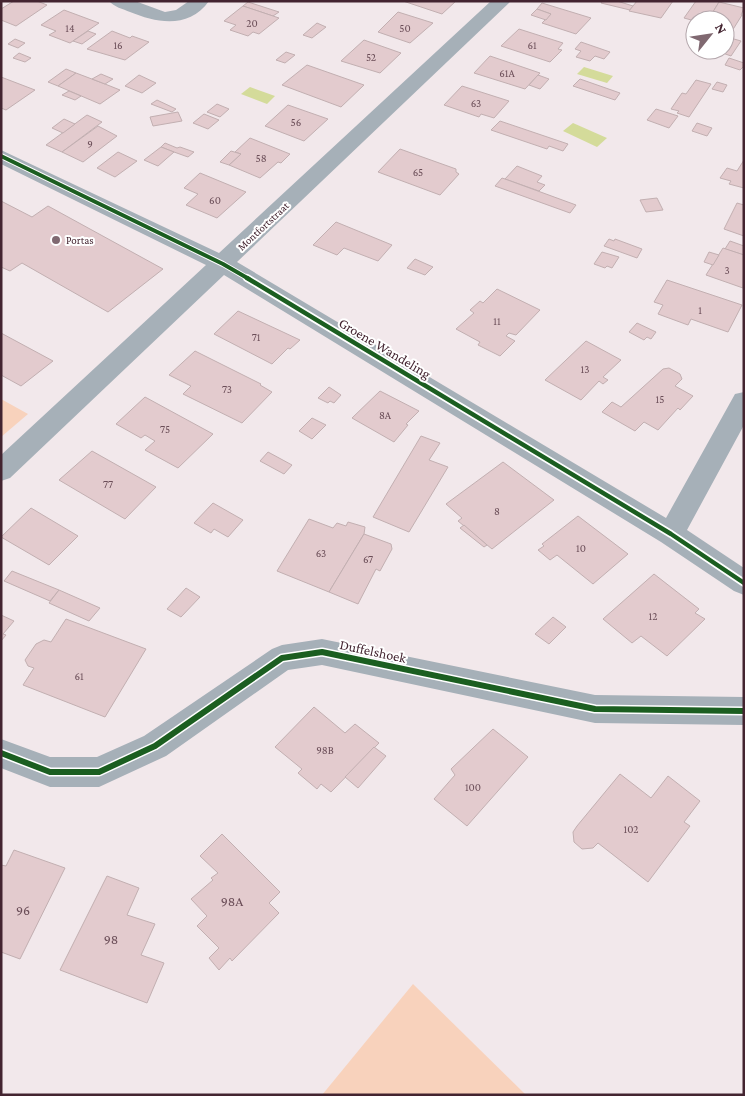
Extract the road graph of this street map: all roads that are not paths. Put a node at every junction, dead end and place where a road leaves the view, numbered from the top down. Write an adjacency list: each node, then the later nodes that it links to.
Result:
1 (118, 1): 2 (street)
2 (200, 1)
3 (502, 1): 5 (street, Montfortstraat)
4 (1, 156): 5 (street, Groene Wandeling)
5 (223, 264): 7 (street, Montfortstraat); 8 (street, Groene Wandeling)
6 (744, 401): 8 (street)
7 (1, 471)
8 (671, 534): 9 (street, Groene Wandeling)
9 (744, 583)
10 (744, 711): 11 (street, Duffelshoek)
11 (1, 753)

